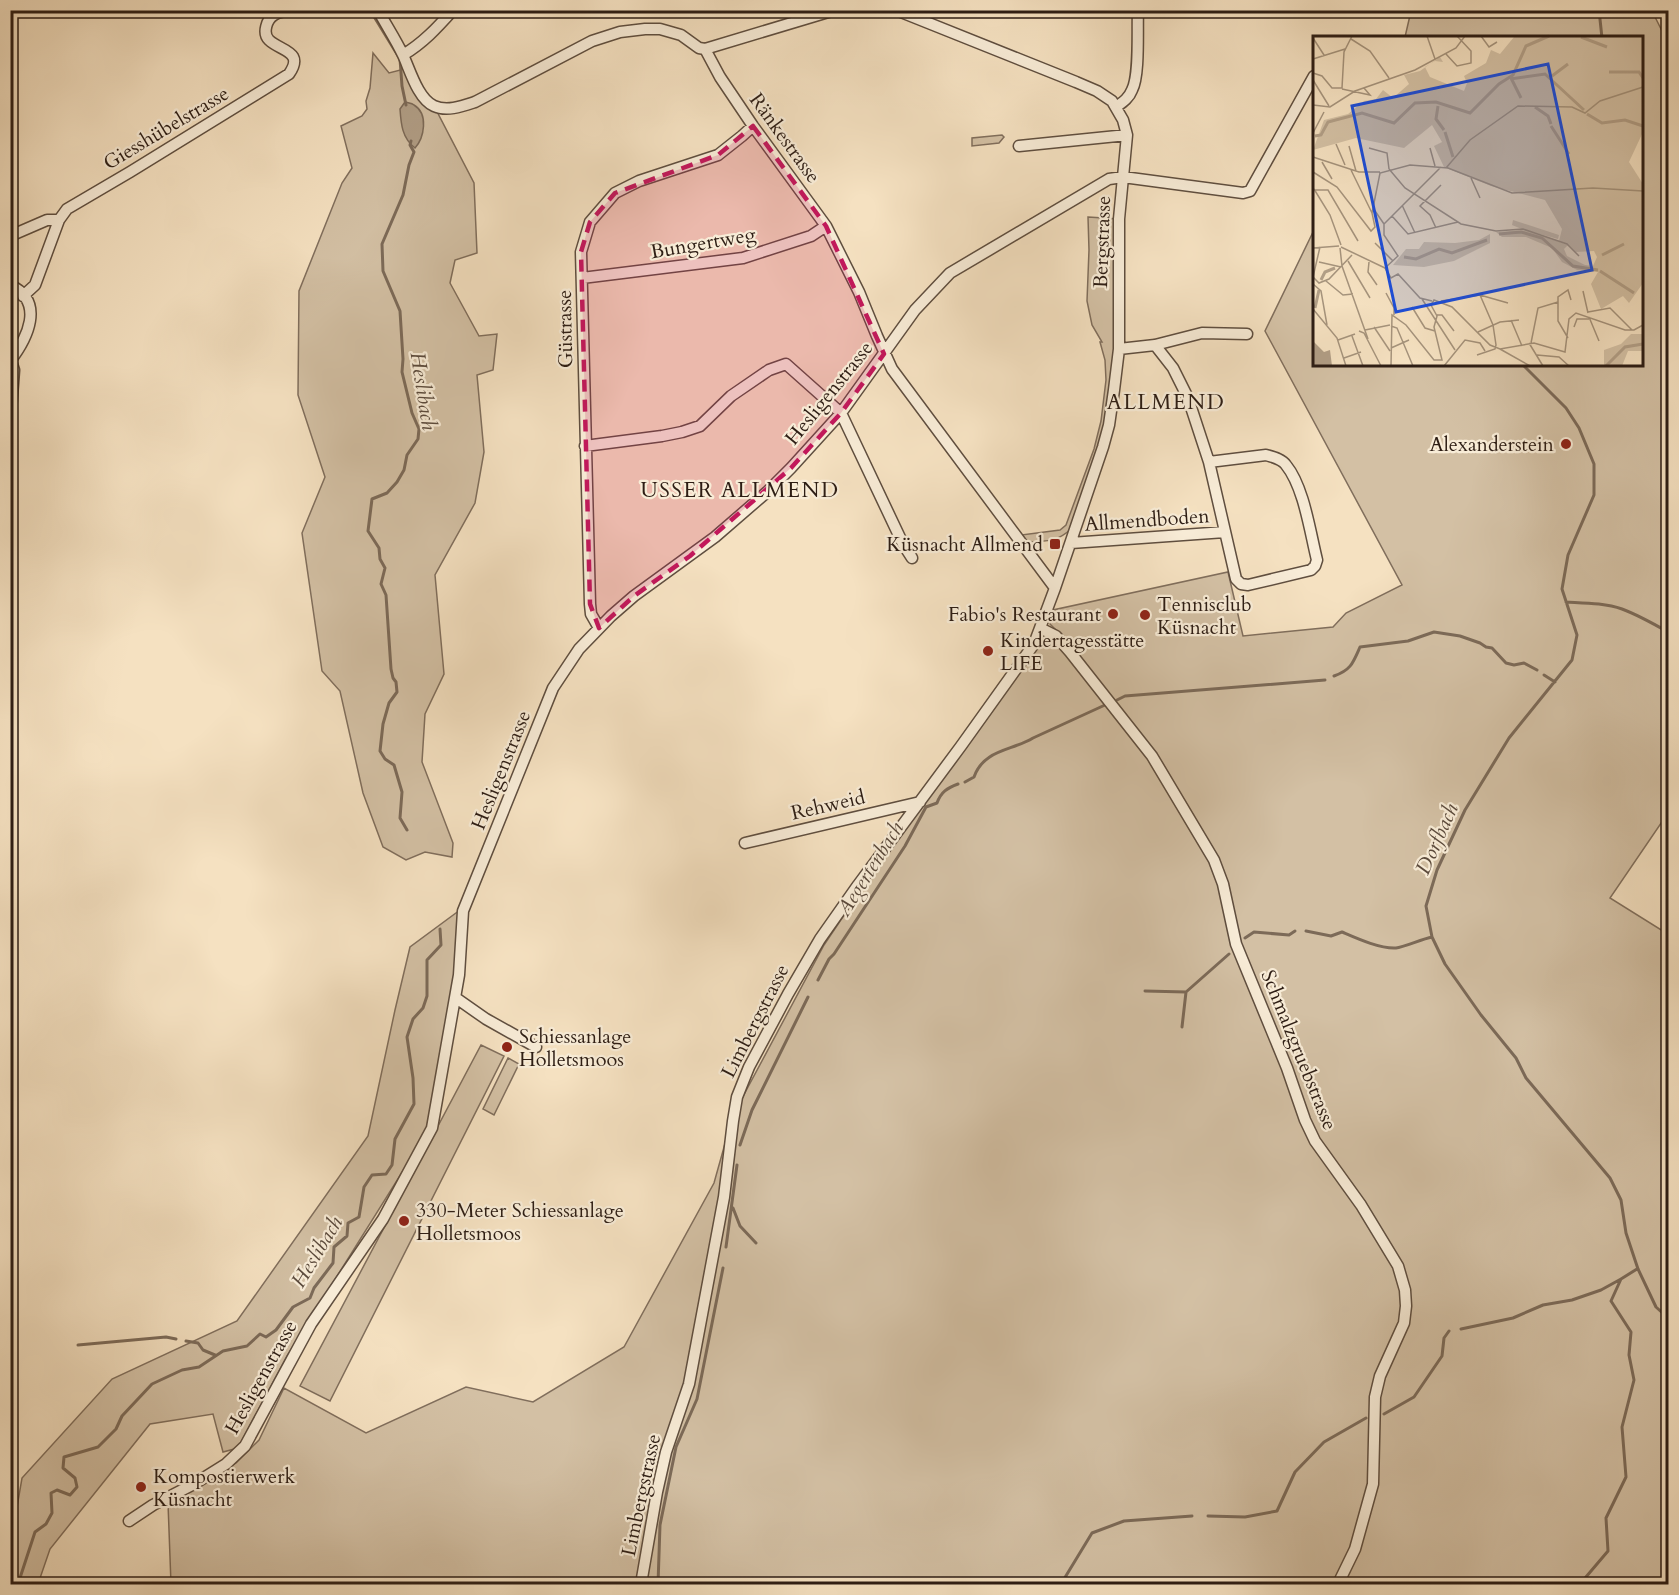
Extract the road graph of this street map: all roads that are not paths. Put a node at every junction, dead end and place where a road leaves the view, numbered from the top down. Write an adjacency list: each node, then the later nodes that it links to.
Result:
1 (288, 10): 15 (street, Giesshübelstrasse)
2 (378, 10): 8 (street)
3 (453, 10): 8 (street)
4 (834, 10): 7 (street)
5 (896, 10): 10 (street)
6 (1138, 10): 10 (street)
7 (705, 49): 8 (street); 11 (street, Ränkestrasse)
8 (403, 56)
9 (1313, 78): 14 (street)
10 (1116, 107): 12 (street, Bergstrasse)
11 (753, 126): 16 (street, Ränkestrasse); 18 (street, Güstrasse)
12 (1127, 135): 13 (street); 14 (street, Bergstrasse)
13 (1019, 146)
14 (1123, 177): 23 (street, Bergstrasse); 24 (street, Hesligenstrasse)
15 (59, 220): 17 (street); 20 (street, Giesshübelstrasse)
16 (826, 226): 18 (street, Bungertweg); 24 (street, Ränkestrasse)
17 (10, 236)
18 (582, 278): 28 (street, Güstrasse)
19 (10, 285): 20 (street)
20 (23, 296): 25 (street)
21 (1247, 334): 22 (street)
22 (1155, 345): 23 (street); 29 (street, Allmendboden)
23 (1119, 349): 31 (street, Bergstrasse)
24 (884, 354): 26 (street, Hesligenstrasse); 33 (street, Ränkestrasse)
25 (11, 361): 27 (street)
26 (841, 413): 28 (street); 32 (street); 35 (street, Hesligenstrasse)
27 (10, 424)
28 (585, 446): 35 (street, Güstrasse)
29 (1209, 462): 30 (street, Allmendboden); 30 (street, Allmendboden)
30 (1225, 532): 31 (street, Allmendboden)
31 (1071, 543): 33 (street, Bergstrasse)
32 (912, 558)
33 (1055, 588): 34 (street, Bergstrasse)
34 (1047, 612): 36 (street, Limbergstrasse)
35 (599, 628): 39 (street, Hesligenstrasse)
36 (1040, 628): 37 (street, Limbergstrasse); 43 (street, Schmalzgruebstrasse)
37 (920, 802): 38 (street, Rehweid); 42 (street, Limbergstrasse)
38 (745, 843)
39 (456, 998): 40 (street); 41 (street, Hesligenstrasse)
40 (536, 1047)
41 (129, 1521)
42 (640, 1584)
43 (1338, 1584)

